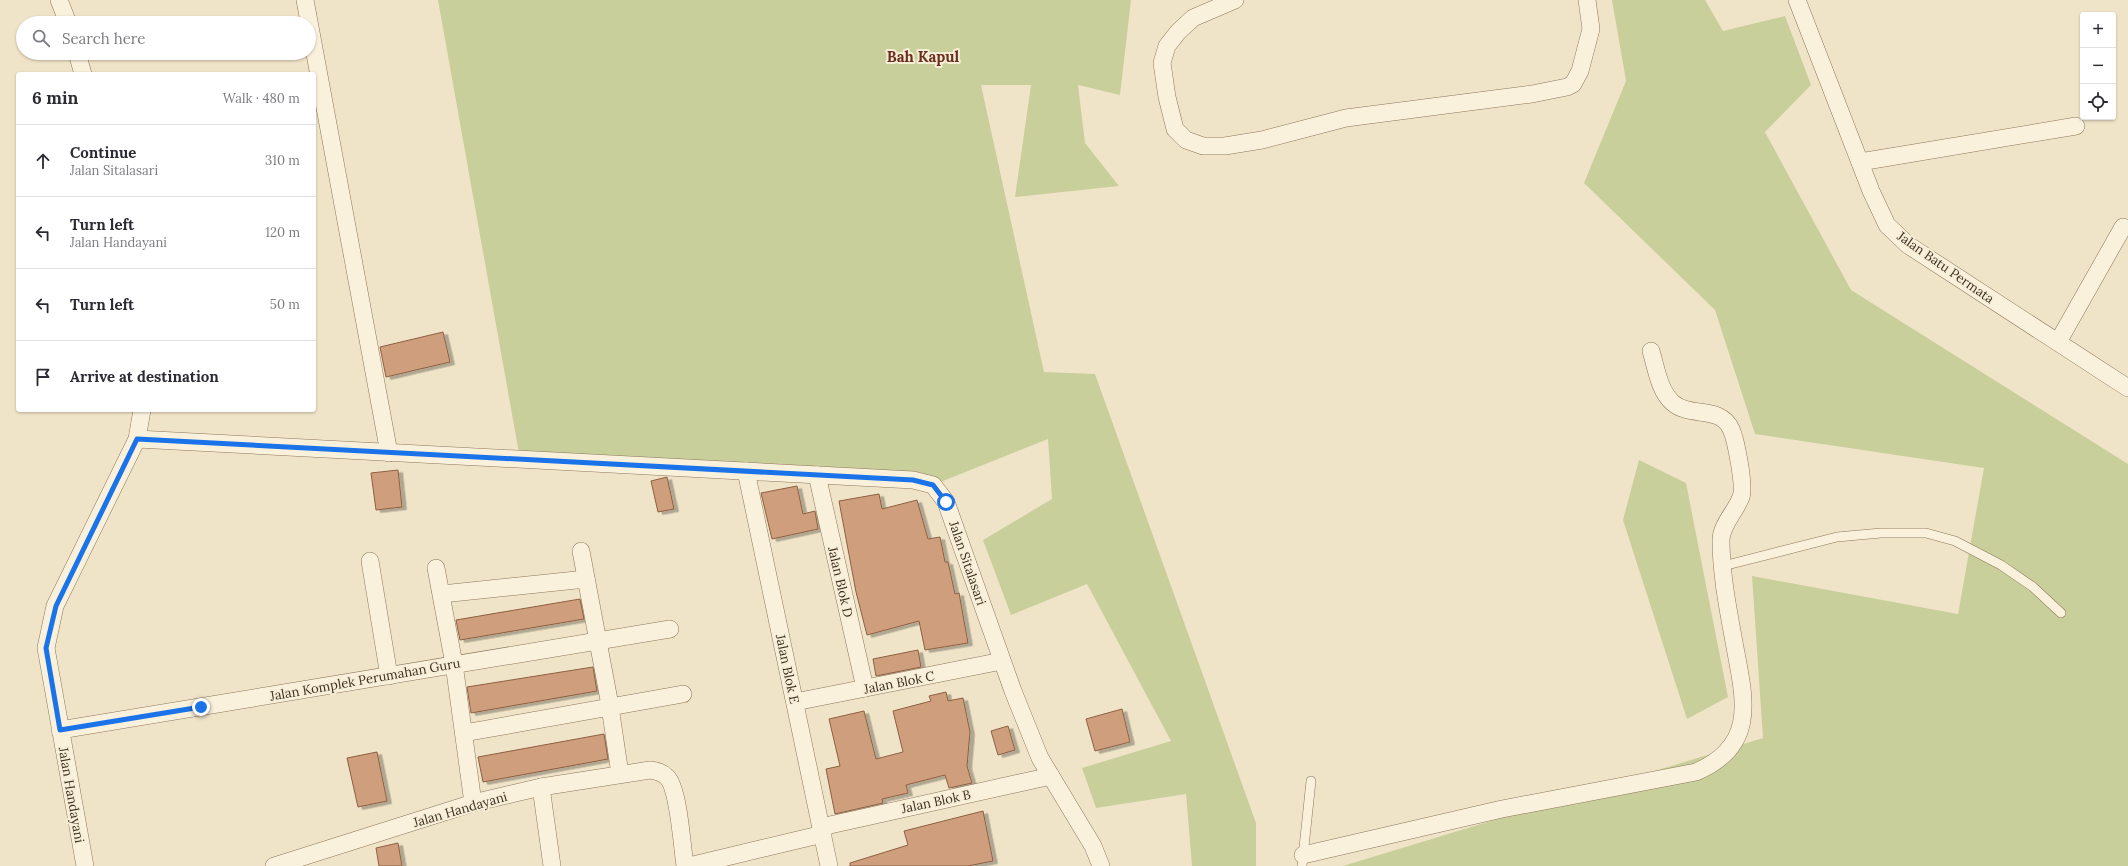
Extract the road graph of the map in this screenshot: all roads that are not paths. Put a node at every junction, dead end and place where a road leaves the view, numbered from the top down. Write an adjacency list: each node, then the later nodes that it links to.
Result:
1 (59, 0): 6 (street)
2 (305, 0): 7 (street)
3 (1235, 0): 4 (street)
4 (1587, 0)
5 (1797, 0): 12 (street, Jalan Batu Permata)
6 (65, 16)
7 (308, 16)
8 (316, 59): 19 (street)
9 (79, 60): 10 (street)
10 (82, 72)
11 (2076, 126): 12 (street)
12 (1860, 162): 14 (street, Jalan Batu Permata)
13 (2123, 227): 14 (street)
14 (2058, 342): 16 (street, Jalan Batu Permata)
15 (1651, 351): 24 (street)
16 (2128, 388)
17 (142, 412): 18 (street, Jalan Handayani)
18 (137, 439): 19 (street, Jalan Sitalasari); 38 (street, Jalan Handayani)
19 (389, 453): 20 (street, Jalan Sitalasari)
20 (746, 471): 21 (street, Jalan Sitalasari); 36 (street, Jalan Blok E)
21 (817, 475): 31 (street, Jalan Sitalasari); 34 (street, Jalan Blok D)
22 (581, 552): 26 (street)
23 (370, 561): 33 (street)
24 (1723, 566): 28 (lane); 46 (street)
25 (436, 568): 27 (street)
26 (586, 579): 27 (street); 30 (street)
27 (442, 594): 32 (street)
28 (2061, 613)
29 (670, 629): 30 (street, Jalan Komplek Perumahan Guru)
30 (597, 642): 32 (street, Jalan Komplek Perumahan Guru); 37 (street)
31 (1002, 661): 34 (street, Jalan Blok C); 41 (street, Jalan Sitalasari)
32 (454, 664): 33 (street, Jalan Komplek Perumahan Guru); 39 (street)
33 (389, 676): 38 (street, Jalan Komplek Perumahan Guru)
34 (865, 688): 36 (street, Jalan Blok C)
35 (683, 694): 37 (street)
36 (795, 702): 45 (street, Jalan Blok E)
37 (610, 708): 39 (street); 40 (street)
38 (60, 730): 47 (street, Jalan Handayani)
39 (464, 733): 44 (street)
40 (620, 774): 43 (street, Jalan Handayani); 50 (street, Jalan Handayani)
41 (1051, 776): 45 (street, Jalan Blok B); 53 (street, Jalan Sitalasari)
42 (1311, 781): 46 (lane)
43 (541, 787): 44 (street, Jalan Handayani); 49 (street)
44 (473, 803): 48 (street, Jalan Handayani)
45 (822, 830): 51 (street, Jalan Blok B); 52 (street, Jalan Blok E)
46 (1303, 860)
47 (85, 866)
48 (274, 866)
49 (552, 866)
50 (685, 866)
51 (689, 866)
52 (830, 866)
53 (1101, 866)

